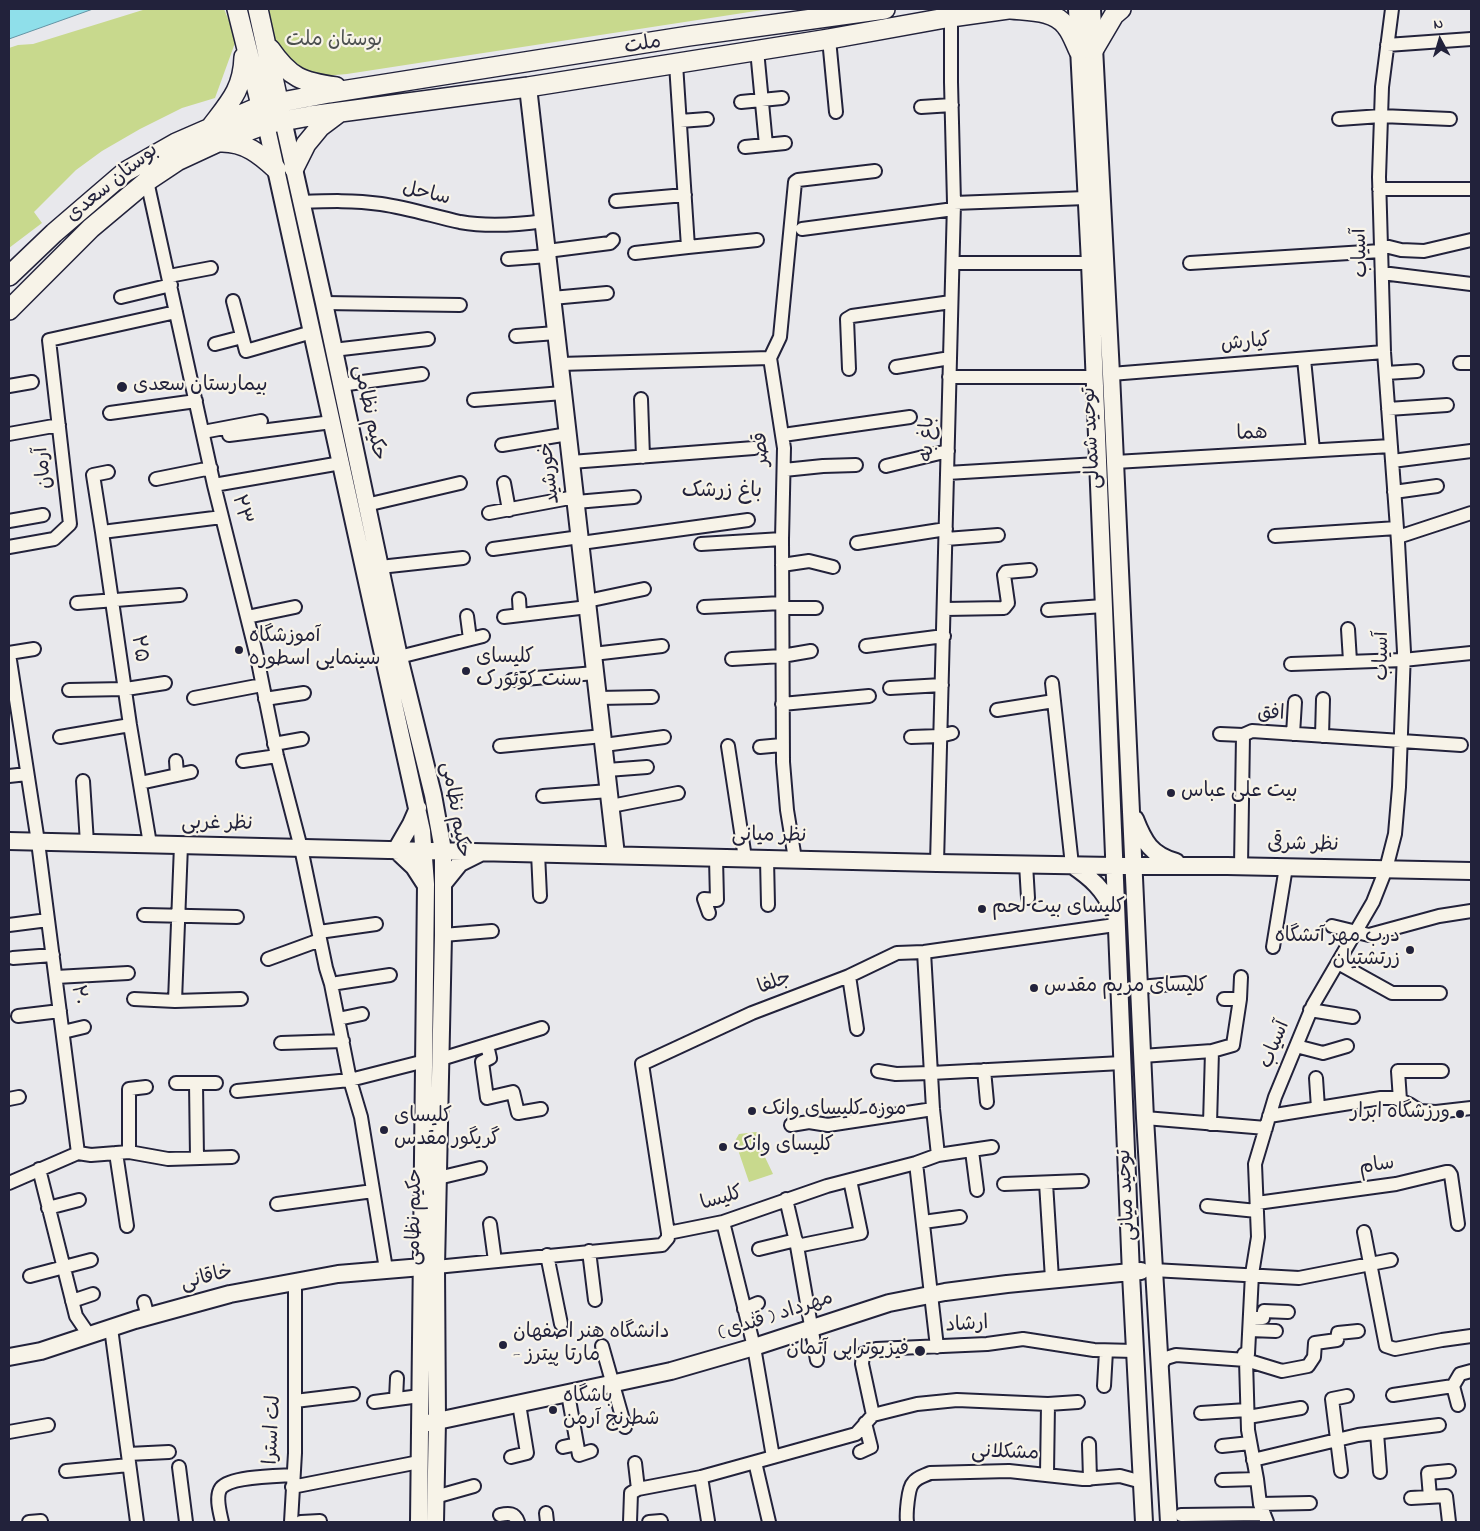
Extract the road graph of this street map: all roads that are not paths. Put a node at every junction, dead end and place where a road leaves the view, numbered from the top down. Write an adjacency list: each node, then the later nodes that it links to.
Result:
1 (237, 9): 13 (main road)
2 (258, 9): 12 (main road)
3 (885, 9): 19 (main road, ملت)
4 (1010, 9): 9 (main road, ملت); 16 (main road, ملت)
5 (1077, 9): 16 (main road, توحید شمالی)
6 (1092, 9): 16 (main road, توحید شمالی)
7 (1121, 9): 16 (main road)
8 (1392, 9): 14 (street, آسیاب)
9 (951, 17): 10 (main road, ملت); 23 (street, باغ به)
10 (829, 39): 15 (main road, ملت); 26 (street)
11 (1471, 39): 14 (street)
12 (265, 40): 19 (main road); 27 (main road)
13 (244, 43): 27 (main road); 33 (main road)
14 (1387, 45): 28 (street, آسیاب)
15 (756, 50): 17 (main road, ملت); 21 (street)
16 (1087, 50): 43 (main road, توحید شمالی); 91 (main road, توحید شمالی)
17 (676, 64): 18 (main road, ملت); 32 (street)
18 (528, 87): 25 (main road, ملت); 47 (main road, خورشید)
19 (352, 90): 27 (main road, ملت)
20 (782, 98): 21 (street)
21 (762, 100): 22 (street); 35 (street)
22 (741, 102)
23 (952, 106): 24 (street); 46 (street, باغ به)
24 (921, 107)
25 (341, 112): 27 (main road, ملت); 37 (main road)
26 (836, 112)
27 (272, 113): 33 (main road, بوستان سعدی); 37 (main road, حکیم نظامی)
28 (1381, 116): 30 (street); 31 (street); 40 (street, آسیاب)
29 (707, 119): 32 (street)
30 (1340, 119)
31 (1450, 119)
32 (680, 121): 42 (street)
33 (215, 134): 37 (main road); 39 (main road, بوستان سعدی); 62 (main road, بوستان سعدی)
34 (786, 143): 35 (street)
35 (766, 145): 36 (street)
36 (745, 147)
37 (285, 168): 45 (main road, حکیم نظامی); 74 (main road, حکیم نظامی)
38 (875, 171): 82 (street)
39 (147, 181): 63 (street, ۲۳); 72 (main road, بوستان سعدی)
40 (1379, 189): 41 (street); 53 (street, آسیاب)
41 (1471, 189)
42 (685, 195): 44 (street); 52 (street)
43 (1086, 198): 46 (street); 58 (main road, توحید شمالی)
44 (616, 200)
45 (301, 202): 47 (street, ساحل); 70 (main road, حکیم نظامی)
46 (954, 206): 48 (street); 57 (street, باغ به)
47 (544, 221): 55 (main road, خورشید)
48 (802, 229)
49 (613, 240): 55 (street)
50 (757, 240): 52 (street)
51 (1471, 240): 53 (street)
52 (688, 247): 54 (street)
53 (1381, 248): 59 (street); 61 (street, آسیاب)
54 (635, 253)
55 (547, 254): 56 (street); 67 (main road, خورشید)
56 (508, 260)
57 (953, 263): 58 (street); 69 (street, باغ به)
58 (1090, 263): 92 (main road, توحید شمالی)
59 (1190, 263)
60 (211, 268): 63 (street)
61 (1382, 273): 64 (street); 81 (street, آسیاب)
62 (9, 276)
63 (170, 281): 66 (street); 73 (street, ۲۳)
64 (1471, 284)
65 (607, 293): 67 (street)
66 (121, 297)
67 (552, 298): 75 (main road, خورشید)
68 (233, 301): 77 (street)
69 (951, 302): 83 (street, باغ به); 87 (street)
70 (324, 303): 71 (street); 80 (main road, حکیم نظامی)
71 (460, 305)
72 (9, 310)
73 (176, 312): 100 (street, ۲۳); 109 (street, آرمان)
74 (312, 332): 77 (street); 108 (main road, حکیم نظامی)
75 (556, 333): 76 (street); 85 (main road, خورشید)
76 (516, 336)
77 (242, 337): 79 (street)
78 (428, 339): 80 (street)
79 (215, 344)
80 (333, 350): 95 (main road, حکیم نظامی)
81 (1384, 352): 84 (street, کیارش); 89 (street, آسیاب)
82 (770, 358): 85 (street); 114 (street, قصر)
83 (950, 358): 86 (street); 93 (street, باغ به)
84 (1304, 359): 91 (street, کیارش); 118 (street)
85 (560, 364): 97 (main road, خورشید)
86 (896, 367)
87 (849, 369)
88 (1417, 371): 89 (street)
89 (1386, 373): 104 (street, آسیاب)
90 (422, 374): 95 (street)
91 (1111, 374): 103 (main road, توحید شمالی)
92 (1094, 376): 93 (street); 102 (main road, توحید شمالی)
93 (949, 377): 119 (street, باغ به)
94 (32, 382): 96 (street)
95 (340, 385): 141 (main road, حکیم نظامی)
96 (9, 386)
97 (563, 393): 99 (street); 112 (main road, خورشید)
98 (641, 399): 121 (street)
99 (474, 400)
100 (196, 401): 105 (street); 110 (street, ۲۳)
101 (1447, 405): 104 (street)
102 (1095, 407): 103 (main road); 126 (main road, توحید شمالی)
103 (1112, 407): 124 (main road, توحید شمالی)
104 (1388, 409): 116 (street, آسیاب)
105 (110, 412)
106 (910, 416): 114 (street)
107 (261, 421): 110 (street)
108 (332, 422): 113 (street); 125 (main road, حکیم نظامی)
109 (59, 425): 111 (street); 158 (street, آرمان)
110 (203, 432): 129 (street, ۲۳)
111 (9, 434)
112 (568, 434): 115 (street); 123 (main road, خورشید)
113 (229, 435)
114 (783, 435): 130 (street, قصر)
115 (502, 445)
116 (1391, 446): 118 (street, هما); 122 (street, آسیاب)
117 (754, 448): 121 (street)
118 (1313, 450): 124 (street, هما)
119 (948, 451): 128 (street); 132 (street, باغ به)
120 (1471, 451): 122 (street)
121 (643, 456): 123 (street)
122 (1392, 461): 138 (street, آسیاب)
123 (571, 462): 140 (main road, خورشید)
124 (1115, 462): 252 (main road, توحید شمالی)
125 (341, 463): 136 (street); 251 (main road, حکیم نظامی)
126 (1097, 464): 132 (street); 172 (main road, توحید شمالی)
127 (856, 465): 130 (street)
128 (886, 466)
129 (211, 468): 133 (street); 136 (street, ۲۳)
130 (784, 470): 154 (street, قصر)
131 (108, 472): 149 (street, ۲۵)
132 (947, 473): 151 (street, باغ به)
133 (156, 479)
134 (460, 483): 141 (street)
135 (504, 483): 142 (street)
136 (214, 485): 146 (street, ۲۳)
137 (1437, 486): 138 (street)
138 (1394, 492): 150 (street, آسیاب)
139 (634, 497): 140 (street)
140 (576, 500): 142 (street); 155 (main road, خورشید)
141 (366, 505): 163 (main road, حکیم نظامی)
142 (509, 510): 143 (street)
143 (489, 513)
144 (1471, 513): 150 (street)
145 (43, 515): 148 (street)
146 (222, 517): 149 (street); 180 (street, ۲۳)
147 (748, 520): 155 (street)
148 (9, 521)
149 (102, 532): 168 (street, ۲۵)
150 (1397, 532): 153 (street); 196 (street, آسیاب)
151 (946, 534): 152 (street); 156 (street); 176 (street, باغ به)
152 (998, 535)
153 (1275, 536)
154 (782, 539): 157 (street); 161 (street, قصر)
155 (580, 540): 159 (street); 170 (main road, خورشید)
156 (857, 543)
157 (700, 544)
158 (9, 547)
159 (493, 549)
160 (463, 558): 163 (street)
161 (782, 565): 162 (street); 171 (street, قصر)
162 (833, 567)
163 (380, 568): 193 (main road, حکیم نظامی)
164 (1030, 570): 176 (street)
165 (644, 589): 170 (street)
166 (180, 595): 168 (street)
167 (519, 599): 178 (street)
168 (111, 601): 169 (street); 206 (street, ۲۵)
169 (77, 603)
170 (587, 604): 178 (street); 191 (main road, خورشید)
171 (782, 606): 174 (street); 175 (street); 192 (street, قصر)
172 (1103, 606): 177 (street); 272 (main road, توحید شمالی)
173 (295, 607): 180 (street)
174 (704, 607)
175 (816, 608)
176 (944, 609): 184 (street, باغ به)
177 (1048, 610)
178 (520, 615): 181 (street)
179 (467, 616): 185 (street)
180 (247, 617): 203 (street, ۲۳)
181 (504, 617)
182 (1348, 629): 197 (street)
183 (483, 636): 185 (street)
184 (944, 636): 187 (street); 204 (street, باغ به)
185 (470, 639): 193 (street)
186 (662, 646): 191 (street)
187 (866, 646)
188 (34, 649): 194 (street)
189 (811, 651): 192 (street)
190 (1471, 653): 196 (street)
191 (593, 654): 199 (main road, خورشید)
192 (782, 656): 195 (street); 217 (street, قصر)
193 (399, 657): 261 (main road, حکیم نظامی)
194 (9, 658): 225 (street, ۲۰)
195 (732, 659)
196 (1403, 660): 197 (street); 230 (street, آسیاب)
197 (1350, 661): 198 (street)
198 (1291, 664)
199 (595, 673): 200 (street); 212 (main road, خورشید)
200 (512, 680)
201 (165, 683): 206 (street)
202 (1052, 683): 215 (street)
203 (262, 685): 211 (street); 213 (street, ۲۳)
204 (942, 685): 205 (street); 222 (street, باغ به)
205 (890, 688)
206 (126, 689): 207 (street); 219 (street, ۲۵)
207 (69, 690)
208 (304, 693): 213 (street)
209 (869, 696): 217 (street)
210 (652, 697): 212 (street)
211 (194, 698)
212 (598, 698): 231 (main road, خورشید)
213 (265, 699): 237 (street, ۲۳)
214 (1323, 699): 224 (street)
215 (1054, 700): 218 (street); 271 (street)
216 (1295, 702): 221 (street)
217 (782, 704): 232 (street, قصر)
218 (996, 710)
219 (130, 725): 226 (street); 247 (street, ۲۵)
220 (1220, 734): 223 (street)
221 (1293, 734): 223 (street, افق); 224 (street, افق)
222 (946, 735): 228 (street); 269 (street, باغ به)
223 (1242, 735): 275 (street, افق)
224 (1322, 736): 230 (street, افق)
225 (15, 737): 243 (street, ۲۰)
226 (60, 737)
227 (664, 737): 231 (street)
228 (910, 737)
229 (302, 739): 237 (street)
230 (1401, 740): 233 (street, افق); 277 (street, آسیاب)
231 (603, 741): 234 (street); 241 (main road, خورشید)
232 (782, 745): 236 (street); 268 (street, قصر)
233 (1461, 745)
234 (500, 746)
235 (728, 746): 266 (street)
236 (760, 748)
237 (276, 750): 239 (street); 258 (street, ۲۳)
238 (176, 761): 244 (street)
239 (243, 761)
240 (647, 767): 241 (street)
241 (606, 770): 250 (main road, خورشید)
242 (191, 772): 244 (street)
243 (27, 774): 245 (street); 254 (street, ۲۰)
244 (177, 774): 247 (street)
245 (9, 776)
246 (82, 781): 255 (street)
247 (140, 783): 256 (street, ۲۵)
248 (678, 793): 250 (street)
249 (542, 796): 250 (street)
250 (610, 798): 264 (main road, خورشید)
251 (418, 808): 259 (main road); 260 (main road, حکیم نظامی)
252 (1131, 808): 273 (main road, توحید شمالی); 274 (main road)
253 (9, 842): 254 (main road, نظر غربی)
254 (38, 842): 255 (main road, نظر غربی); 289 (street, ۲۰)
255 (87, 843): 256 (main road, نظر غربی)
256 (150, 844): 257 (main road, نظر غربی)
257 (181, 845): 258 (main road, نظر غربی); 287 (street)
258 (301, 848): 259 (main road, نظر غربی); 297 (street, ۲۳)
259 (396, 850): 260 (main road, نظر غربی); 279 (main road)
260 (424, 850): 261 (main road, نظر میانی); 279 (main road, حکیم نظامی)
261 (443, 850): 262 (main road, نظر میانی); 280 (main road, حکیم نظامی)
262 (484, 851): 263 (main road, نظر میانی); 280 (main road)
263 (538, 853): 264 (main road, نظر میانی); 281 (street)
264 (616, 855): 265 (main road, نظر میانی)
265 (716, 858): 266 (main road, نظر میانی); 285 (street)
266 (745, 858): 267 (main road, نظر میانی)
267 (766, 859): 268 (main road, نظر میانی); 283 (street)
268 (796, 859): 269 (main road, نظر میانی)
269 (937, 863): 270 (main road, نظر میانی)
270 (1026, 864): 271 (main road, نظر میانی); 282 (street)
271 (1072, 865): 272 (main road, نظر میانی); 290 (main road)
272 (1114, 866): 273 (main road, نظر میانی); 290 (main road, توحید میانی)
273 (1134, 866): 274 (main road, نظر شرقی); 311 (main road, توحید میانی)
274 (1188, 866): 275 (main road, نظر شرقی)
275 (1241, 866): 276 (main road, نظر شرقی)
276 (1286, 867): 277 (main road, نظر شرقی); 298 (street)
277 (1386, 869): 278 (main road, نظر شرقی); 295 (street, آسیاب)
278 (1471, 871)
279 (426, 884): 335 (main road, حکیم نظامی)
280 (443, 884): 296 (main road, حکیم نظامی)
281 (540, 896)
282 (1028, 898)
283 (768, 905)
284 (1471, 911): 295 (street)
285 (709, 913)
286 (144, 915): 287 (street)
287 (178, 915): 288 (street); 317 (street)
288 (237, 917)
289 (48, 920): 292 (street); 300 (street, ۲۰)
290 (1115, 921): 299 (street, جلفا); 336 (main road, توحید میانی)
291 (376, 924): 297 (street)
292 (9, 925)
293 (1332, 926): 295 (street)
294 (492, 931): 296 (street)
295 (1356, 933): 303 (street, آسیاب)
296 (444, 935): 335 (main road, حکیم نظامی)
297 (319, 936): 302 (street); 310 (street, ۲۳)
298 (1273, 947)
299 (924, 952): 306 (street, جلفا); 340 (street)
300 (53, 955): 301 (street); 307 (street, ۲۰)
301 (13, 958)
302 (268, 958)
303 (1338, 963): 312 (street); 318 (street, آسیاب)
304 (128, 973): 307 (street)
305 (390, 975): 310 (street)
306 (849, 976): 326 (street); 390 (street, جلفا)
307 (56, 977): 319 (street, ۲۰)
308 (1241, 977): 316 (street)
309 (1185, 983): 311 (street)
310 (331, 984): 323 (street, ۲۳)
311 (1139, 987): 334 (main road, توحید میانی)
312 (1440, 992)
313 (134, 999): 317 (street)
314 (241, 999): 317 (street)
315 (1224, 999): 316 (street)
316 (1240, 1000): 333 (street)
317 (175, 1001)
318 (1310, 1010): 322 (street); 331 (street, آسیاب)
319 (60, 1011): 321 (street); 327 (street, ۲۰)
320 (362, 1014): 323 (street)
321 (18, 1016)
322 (1353, 1017)
323 (338, 1019): 328 (street, ۲۳)
324 (84, 1027): 327 (street)
325 (542, 1028): 330 (street)
326 (857, 1029)
327 (63, 1032): 362 (street, ۲۰)
328 (342, 1041): 329 (street); 342 (street, ۲۳)
329 (281, 1044)
330 (487, 1045): 335 (street); 352 (street)
331 (1296, 1046): 332 (street); 354 (street, آسیاب)
332 (1347, 1046)
333 (1212, 1051): 334 (street); 356 (street)
334 (1142, 1056): 355 (main road, توحید میانی)
335 (433, 1060): 342 (street); 369 (main road, حکیم نظامی); 399 (main road, حکیم نظامی)
336 (1122, 1063): 338 (street); 403 (main road, توحید میانی)
337 (878, 1070): 340 (street)
338 (984, 1070): 340 (street); 349 (street)
339 (1442, 1071): 348 (street)
340 (931, 1073): 353 (street)
341 (1316, 1078): 350 (street)
342 (350, 1080): 347 (street); 376 (street, ۲۳)
343 (176, 1082): 344 (street)
344 (196, 1083): 345 (street); 365 (street)
345 (216, 1083)
346 (146, 1087): 361 (street)
347 (237, 1091)
348 (1400, 1100): 350 (street); 351 (street)
349 (987, 1102)
350 (1318, 1108): 354 (street)
351 (1471, 1108)
352 (541, 1109)
353 (933, 1109): 357 (street); 363 (street)
354 (1269, 1116): 358 (street, آسیاب)
355 (1144, 1118): 356 (street); 402 (main road, توحید میانی)
356 (1210, 1124): 358 (street)
357 (791, 1125)
358 (1266, 1128): 381 (street, آسیاب)
359 (992, 1146): 360 (street, کلیسا)
360 (972, 1151): 363 (street, کلیسا); 375 (street)
361 (122, 1152): 362 (street); 365 (street); 388 (street)
362 (78, 1153): 368 (street)
363 (938, 1155): 366 (street, کلیسا)
364 (232, 1157): 365 (street)
365 (197, 1158)
366 (916, 1163): 370 (street, کلیسا); 385 (street)
367 (480, 1168): 369 (street)
368 (39, 1170): 373 (street); 382 (street)
369 (438, 1178): 399 (main road, حکیم نظامی)
370 (850, 1180): 377 (street, کلیسا); 391 (street)
371 (1082, 1181): 372 (street)
372 (1046, 1182): 374 (street); 406 (street)
373 (9, 1183)
374 (1004, 1184)
375 (976, 1190)
376 (373, 1191): 379 (street); 401 (street, ۲۳)
377 (786, 1199): 384 (street, کلیسا); 391 (street)
378 (79, 1200): 382 (street)
379 (277, 1204)
380 (1207, 1206): 381 (street)
381 (1257, 1207): 387 (street, سام); 404 (street, آسیاب)
382 (48, 1208): 400 (street)
383 (960, 1216): 385 (street)
384 (723, 1222): 390 (street, کلیسا); 413 (street)
385 (923, 1222): 409 (street)
386 (490, 1224): 397 (street)
387 (1458, 1224)
388 (127, 1226)
389 (1364, 1232): 398 (street)
390 (668, 1233): 393 (street, کلیسا)
391 (797, 1243): 392 (street); 418 (street)
392 (759, 1249)
393 (589, 1251): 394 (street, کلیسا); 410 (street)
394 (547, 1255): 397 (street, کلیسا); 415 (street)
395 (91, 1260): 400 (street)
396 (1391, 1260): 398 (street)
397 (494, 1261): 399 (street, کلیسا)
398 (1370, 1264): 404 (street); 422 (street)
399 (429, 1267): 401 (main road, خاقانی); 440 (main road, حکیم نظامی); 453 (main road, حکیم نظامی)
400 (62, 1268): 405 (street); 411 (street)
401 (386, 1269): 407 (main road, خاقانی)
402 (1153, 1270): 403 (main road, مهرداد ( قندی)); 404 (street); 431 (main road, توحید میانی)
403 (1131, 1271): 406 (main road, مهرداد ( قندی)); 427 (main road, توحید میانی)
404 (1250, 1274): 416 (street); 430 (street)
405 (30, 1276)
406 (1052, 1279): 409 (main road, مهرداد ( قندی))
407 (294, 1282): 417 (main road, خاقانی); 443 (street, لت استرا)
408 (94, 1294): 411 (street)
409 (932, 1294): 418 (main road, مهرداد ( قندی)); 425 (street)
410 (595, 1300)
411 (72, 1301): 421 (street)
412 (758, 1303): 413 (street)
413 (744, 1308): 424 (street)
414 (1288, 1312): 416 (street)
415 (561, 1324)
416 (1250, 1324): 419 (street); 430 (street)
417 (111, 1328): 421 (main road, خاقانی); 471 (street)
418 (812, 1328): 424 (main road, مهرداد ( قندی)); 429 (street)
419 (1276, 1331)
420 (1358, 1331): 430 (street)
421 (89, 1336): 428 (main road, خاقانی)
422 (1471, 1336)
423 (602, 1346): 434 (street)
424 (754, 1347): 434 (main road, مهرداد ( قندی)); 470 (street)
425 (937, 1347): 426 (street, ارشاد); 452 (street, ارشاد)
426 (1106, 1351): 427 (street, ارشاد); 435 (street)
427 (1135, 1351): 487 (main road, توحید میانی)
428 (9, 1357)
429 (817, 1360)
430 (1246, 1360): 431 (street); 451 (street)
431 (1160, 1366): 496 (main road, توحید میانی)
432 (1471, 1371): 436 (street)
433 (397, 1378): 442 (street)
434 (614, 1384): 438 (main road, مهرداد ( قندی)); 457 (street)
435 (1104, 1386)
436 (1454, 1386): 439 (street); 448 (street)
437 (353, 1394): 443 (street)
438 (568, 1394): 446 (main road, مهرداد ( قندی)); 462 (street)
439 (1393, 1395)
440 (420, 1396): 442 (street); 454 (main road, حکیم نظامی)
441 (1347, 1396): 460 (street)
442 (396, 1399): 444 (street)
443 (295, 1401): 486 (street, لت استرا)
444 (374, 1402)
445 (1078, 1402): 447 (street)
446 (519, 1404): 453 (main road, مهرداد ( قندی)); 469 (street)
447 (1048, 1404): 452 (street); 481 (street)
448 (1458, 1405)
449 (1301, 1408): 451 (street)
450 (1201, 1413): 451 (street)
451 (1247, 1414): 461 (street)
452 (869, 1419): 468 (street); 470 (street)
453 (437, 1421): 454 (main road, مهرداد ( قندی)); 490 (main road, حکیم نظامی)
454 (420, 1424): 473 (main road, حکیم نظامی)
455 (48, 1425): 458 (street)
456 (1439, 1425): 459 (street)
457 (624, 1427)
458 (9, 1432)
459 (1377, 1433): 460 (street); 480 (street)
460 (1338, 1440): 472 (street); 478 (street)
461 (1250, 1443): 464 (street); 472 (street)
462 (577, 1444): 465 (street); 466 (street)
463 (1089, 1444): 483 (street)
464 (1222, 1446)
465 (563, 1447)
466 (591, 1451)
467 (169, 1452): 471 (street)
468 (860, 1452)
469 (511, 1457)
470 (773, 1457): 474 (street)
471 (129, 1460): 477 (street); 500 (street)
472 (1253, 1460): 484 (street)
473 (420, 1462): 486 (street); 505 (main road, حکیم نظامی)
474 (755, 1462): 482 (street); 509 (street)
475 (635, 1463): 489 (street)
476 (179, 1467): 501 (street)
477 (66, 1471)
478 (1341, 1471)
479 (1449, 1471): 491 (street)
480 (1380, 1472)
481 (1047, 1474): 483 (street, مشکلانی); 497 (street, مشکلانی)
482 (701, 1477): 489 (street); 499 (street)
483 (1090, 1479): 487 (street, مشکلانی)
484 (1257, 1479): 485 (street); 494 (street)
485 (1222, 1480)
486 (293, 1481): 502 (street, لت استرا); 503 (street)
487 (1142, 1482): 510 (main road, توحید میانی)
488 (474, 1486): 490 (street)
489 (638, 1489): 508 (street)
490 (435, 1497): 506 (main road, حکیم نظامی)
491 (1430, 1497): 492 (street); 511 (street)
492 (1411, 1498)
493 (1310, 1503): 494 (street)
494 (1264, 1514): 496 (street)
495 (500, 1515): 507 (street)
496 (1175, 1518)
497 (904, 1520)
498 (320, 1521): 504 (street)
499 (708, 1521)
500 (137, 1522)
501 (186, 1522)
502 (222, 1522)
503 (291, 1522)
504 (302, 1522)
505 (419, 1522)
506 (435, 1522)
507 (518, 1522)
508 (630, 1522)
509 (769, 1522)
510 (1144, 1522)
511 (1449, 1522)

